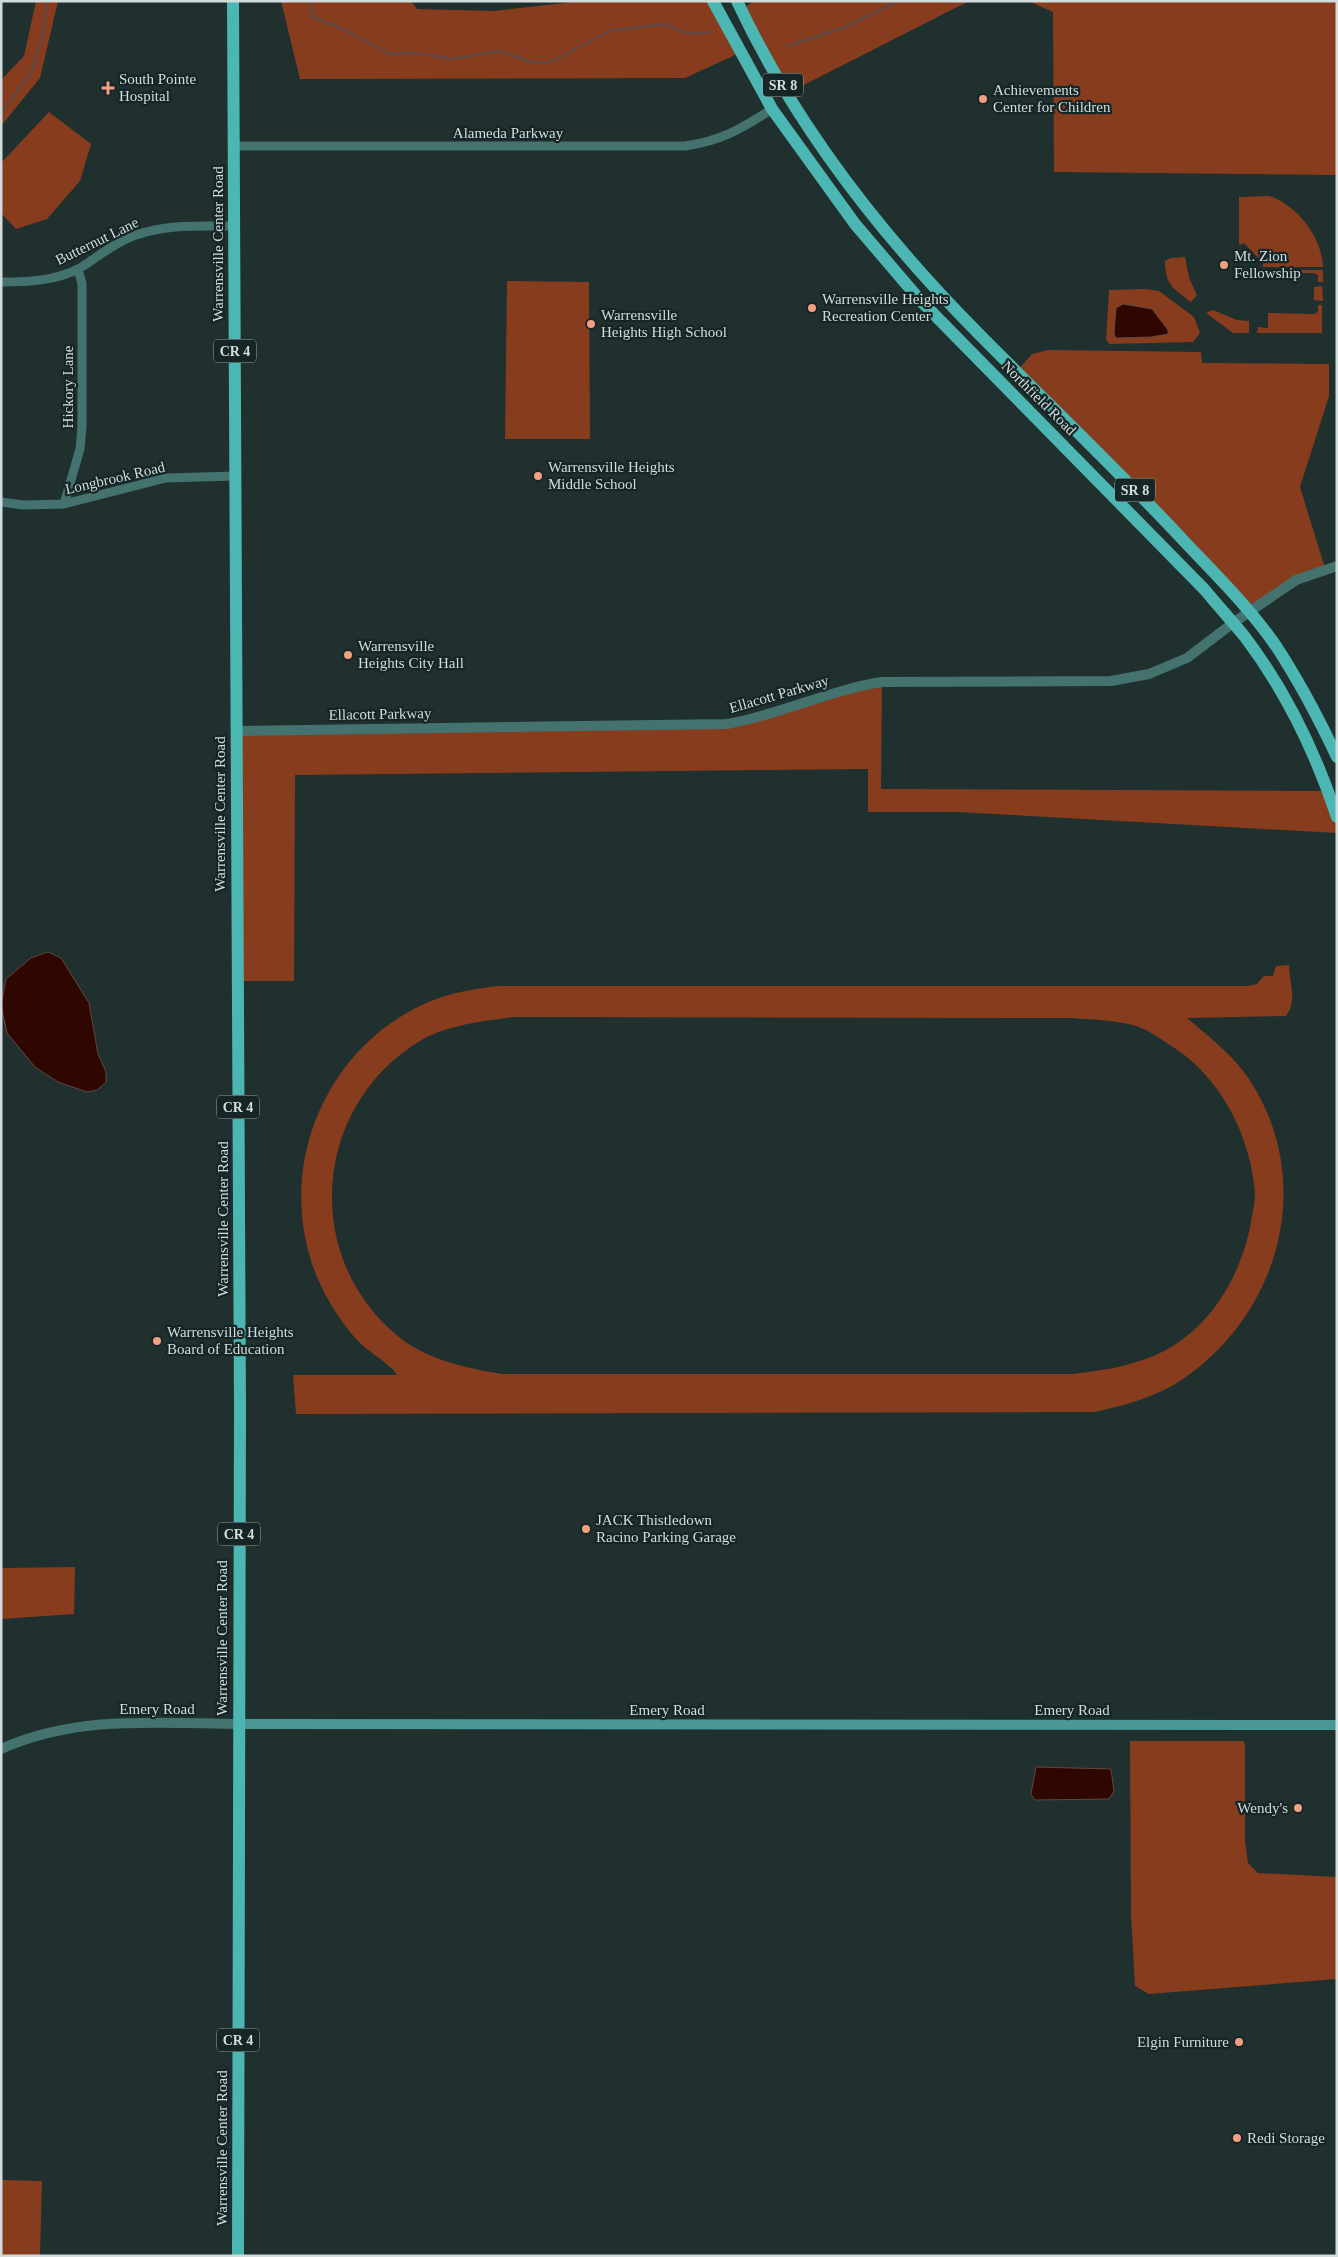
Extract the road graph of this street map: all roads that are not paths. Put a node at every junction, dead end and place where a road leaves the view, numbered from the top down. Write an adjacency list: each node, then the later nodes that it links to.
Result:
1 (233, 1): 5 (main road, Warrensville Center Road / CR 4)
2 (713, 1): 4 (main road, Northfield Road / SR 8)
3 (737, 1): 13 (main road, Northfield Road / SR 8)
4 (772, 109): 5 (street, Alameda Parkway); 14 (main road, Northfield Road / SR 8)
5 (234, 146): 6 (main road, Warrensville Center Road / CR 4)
6 (235, 226): 7 (street, Butternut Lane); 9 (main road, Warrensville Center Road / CR 4)
7 (78, 269): 8 (street, Butternut Lane); 11 (street, Hickory Lane)
8 (1, 282)
9 (235, 476): 11 (street, Longbrook Road); 15 (main road, Warrensville Center Road / CR 4)
10 (1, 502): 11 (street, Longbrook Road)
11 (64, 504)
12 (1337, 566): 13 (street, Ellacott Parkway)
13 (1250, 612): 14 (street, Ellacott Parkway); 16 (main road, Northfield Road / SR 8)
14 (1233, 623): 15 (street, Ellacott Parkway); 17 (main road, Northfield Road / SR 8)
15 (236, 731): 18 (main road, Warrensville Center Road / CR 4)
16 (1337, 757)
17 (1337, 817)
18 (238, 1724): 19 (main road, Emery Road); 20 (street, Emery Road); 21 (main road, Warrensville Center Road / CR 4)
19 (1337, 1724)
20 (1, 1749)
21 (237, 2252)

